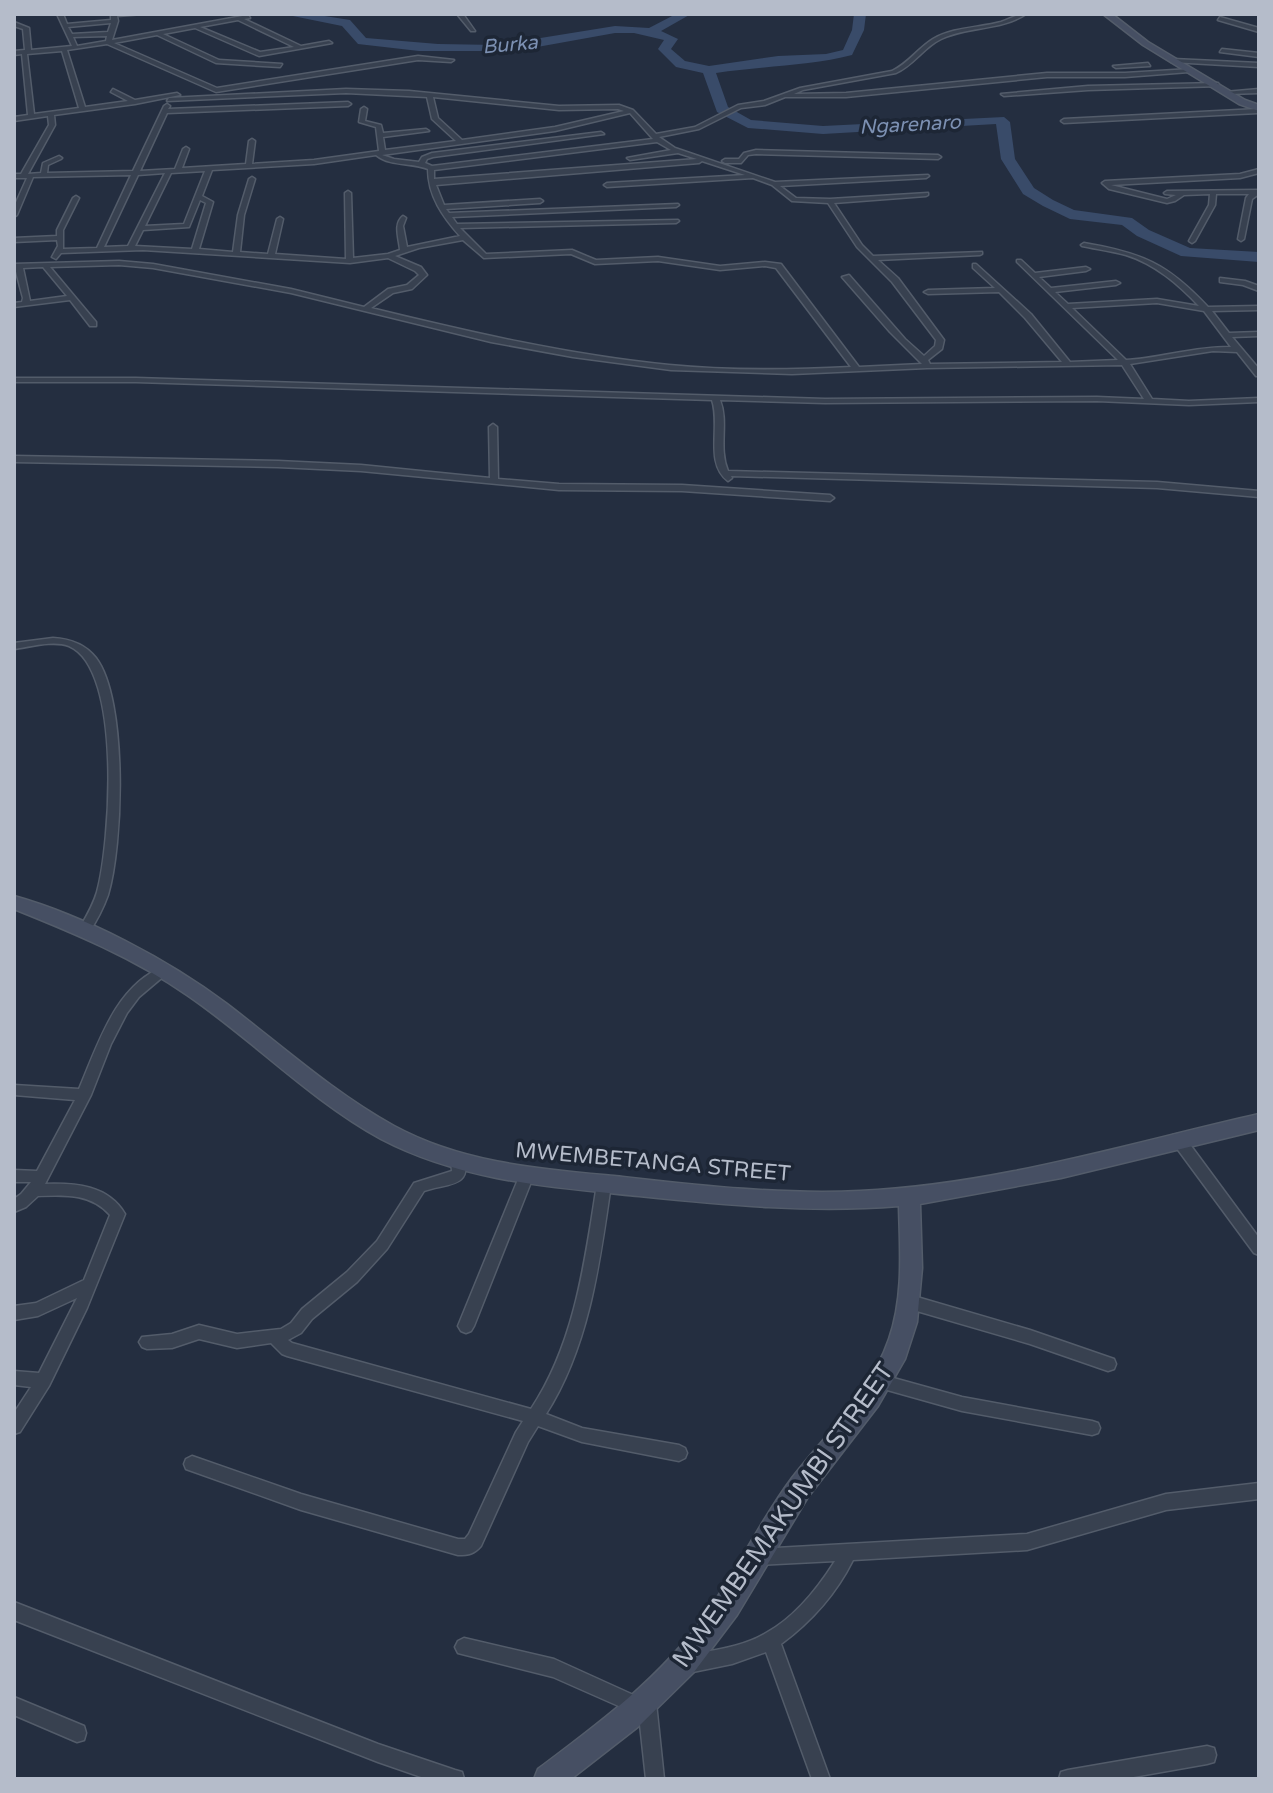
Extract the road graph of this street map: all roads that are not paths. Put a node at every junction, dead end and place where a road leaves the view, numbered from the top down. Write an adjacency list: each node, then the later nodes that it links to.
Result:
1 (60, 14): 11 (street)
2 (140, 14): 6 (street)
3 (460, 14): 13 (street)
4 (1023, 14): 43 (street)
5 (1107, 14): 28 (street)
6 (115, 17): 11 (street); 15 (street)
7 (248, 17): 8 (street)
8 (237, 19): 12 (street); 21 (street)
9 (1220, 19): 14 (street)
10 (14, 24): 25 (street)
11 (65, 26): 17 (street)
12 (197, 28): 16 (street); 21 (street)
13 (473, 30)
14 (1259, 30)
15 (108, 34): 17 (street); 18 (street)
16 (160, 35): 18 (street); 29 (street)
17 (71, 36): 20 (street)
18 (109, 43): 20 (street); 36 (street)
19 (329, 43): 21 (street)
20 (75, 48): 22 (street)
21 (301, 48)
22 (64, 49): 25 (street); 49 (street)
23 (1222, 51): 24 (street)
24 (1259, 51)
25 (26, 52): 26 (street); 54 (street)
26 (14, 53)
27 (451, 60): 33 (street)
28 (1176, 62): 30 (street); 31 (street); 32 (street)
29 (280, 65)
30 (1259, 65)
31 (1116, 66)
32 (1189, 70): 35 (street); 43 (street)
33 (315, 74): 34 (street); 36 (street)
34 (324, 85): 40 (street); 42 (street)
35 (1218, 85): 39 (street); 41 (street)
36 (216, 90): 44 (street)
37 (113, 91): 45 (street)
38 (1259, 91): 39 (street)
39 (1228, 92): 50 (street)
40 (269, 93): 44 (street); 47 (street)
41 (1004, 94)
42 (430, 96): 52 (street); 62 (street)
43 (786, 96): 60 (street)
44 (170, 98): 45 (street); 51 (street)
45 (135, 102): 49 (street)
46 (348, 104): 47 (street)
47 (268, 106): 51 (street)
48 (364, 109): 59 (street)
49 (83, 110): 53 (street)
50 (1257, 110): 56 (street)
51 (165, 111): 81 (street)
52 (631, 111): 60 (street); 62 (street)
53 (51, 115): 54 (street); 82 (street)
54 (31, 117): 55 (street)
55 (14, 119)
56 (1064, 121)
57 (426, 131): 59 (street)
58 (601, 134): 66 (street)
59 (380, 135): 65 (street)
60 (657, 138): 64 (street); 76 (street)
61 (252, 141): 75 (street)
62 (458, 142): 65 (street); 66 (street)
63 (186, 149): 78 (street)
64 (678, 151): 69 (street); 72 (street)
65 (379, 152): 74 (street); 75 (street)
66 (466, 152): 74 (street)
67 (938, 157): 71 (street)
68 (59, 158): 83 (street)
69 (630, 158)
70 (210, 160): 77 (street)
71 (742, 160): 72 (street); 73 (street)
72 (709, 161): 86 (street); 88 (street)
73 (798, 161)
74 (422, 163): 76 (street)
75 (249, 167): 77 (street)
76 (431, 168): 88 (street)
77 (209, 169): 78 (street); 97 (street)
78 (178, 170): 79 (street)
79 (169, 171): 81 (street); 108 (street)
80 (1259, 171): 94 (street)
81 (137, 173): 83 (street); 115 (street)
82 (28, 175): 83 (street); 84 (street); 103 (street)
83 (44, 175)
84 (14, 176)
85 (926, 176): 89 (street)
86 (756, 177): 89 (street); 90 (street)
87 (252, 179): 121 (street)
88 (431, 183): 102 (street)
89 (774, 184): 100 (street)
90 (607, 185)
91 (1257, 192): 95 (street); 111 (street)
92 (348, 193): 125 (street)
93 (1167, 193): 94 (street)
94 (1182, 193): 95 (street)
95 (1213, 193): 113 (street)
96 (926, 194): 100 (street)
97 (200, 197): 108 (street); 119 (street)
98 (76, 198): 110 (street)
99 (540, 201): 102 (street)
100 (830, 201): 124 (street)
101 (676, 205): 102 (street)
102 (444, 211): 107 (street)
103 (14, 215)
104 (403, 218): 117 (street)
105 (280, 219): 122 (street)
106 (676, 221): 107 (street)
107 (455, 226): 109 (street)
108 (142, 228): 116 (street)
109 (466, 237): 117 (street); 153 (street)
110 (58, 238): 112 (street); 118 (street)
111 (1241, 239)
112 (14, 240)
113 (1192, 241)
114 (1084, 245): 145 (street)
115 (100, 248): 116 (street); 118 (street)
116 (131, 248): 119 (street)
117 (404, 250): 123 (street)
118 (60, 251): 127 (street)
119 (195, 252): 121 (street)
120 (980, 253): 124 (street)
121 (236, 254): 122 (street)
122 (271, 256): 125 (street)
123 (389, 256): 125 (street); 144 (street)
124 (871, 258): 150 (street)
125 (350, 261)
126 (1019, 261): 131 (street)
127 (48, 265): 128 (street); 139 (street); 144 (street)
128 (17, 266): 141 (street)
129 (976, 266): 136 (street)
130 (1086, 269): 131 (street)
131 (1035, 275): 137 (street)
132 (846, 277): 150 (street)
133 (1223, 280): 135 (street)
134 (1116, 283): 137 (street)
135 (1259, 289)
136 (1000, 290): 138 (street); 152 (street)
137 (1051, 290): 142 (street)
138 (928, 292)
139 (72, 298): 141 (street); 146 (street)
140 (14, 305): 141 (street)
141 (25, 305)
142 (1069, 306): 145 (street); 151 (street)
143 (1259, 308): 145 (street)
144 (365, 309): 153 (street)
145 (1205, 309): 148 (street)
146 (93, 324)
147 (1259, 334): 148 (street)
148 (1228, 335): 149 (street)
149 (1237, 350): 151 (street); 154 (street)
150 (925, 363): 152 (street); 153 (street)
151 (1125, 363): 152 (street); 158 (street)
152 (1068, 365)
153 (857, 369)
154 (1259, 374)
155 (14, 380): 156 (street)
156 (715, 397): 158 (street); 161 (street)
157 (1259, 400): 158 (street)
158 (1150, 402)
159 (493, 427): 162 (street)
160 (14, 459): 162 (street)
161 (724, 473): 163 (street); 164 (street)
162 (494, 480): 163 (street)
163 (733, 492): 165 (street)
164 (1259, 494)
165 (830, 498)
166 (14, 646): 168 (street)
167 (14, 902): 168 (street, MWEMBETANGA STREET)
168 (84, 931): 169 (street, MWEMBETANGA STREET)
169 (165, 970): 171 (street); 174 (street, MWEMBETANGA STREET)
170 (14, 1090): 171 (street)
171 (84, 1095): 177 (street)
172 (1259, 1122): 173 (street, MWEMBETANGA STREET)
173 (1178, 1139): 179 (street, MWEMBETANGA STREET); 181 (street)
174 (458, 1160): 176 (street, MWEMBETANGA STREET); 186 (street)
175 (14, 1176): 177 (street)
176 (526, 1177): 178 (street, MWEMBETANGA STREET); 185 (street)
177 (39, 1184): 180 (street); 182 (street)
178 (604, 1184): 179 (street, MWEMBETANGA STREET); 192 (street)
179 (909, 1195): 183 (street, MWEMBEMAKUMBI STREET)
180 (14, 1206)
181 (1259, 1249)
182 (90, 1284): 184 (street); 190 (street)
183 (910, 1302): 188 (street); 191 (street, MWEMBEMAKUMBI STREET)
184 (14, 1313)
185 (466, 1326)
186 (276, 1338): 187 (street); 192 (street)
187 (147, 1342)
188 (1108, 1364)
189 (14, 1378): 190 (street)
190 (43, 1381): 193 (street)
191 (879, 1381): 194 (street); 199 (street, MWEMBEMAKUMBI STREET)
192 (535, 1417): 195 (street); 196 (street)
193 (14, 1427)
194 (1092, 1428)
195 (679, 1453)
196 (192, 1464)
197 (1259, 1491): 198 (street)
198 (849, 1551): 199 (street); 201 (street)
199 (758, 1557): 203 (street, MWEMBEMAKUMBI STREET)
200 (14, 1611): 208 (street)
201 (771, 1641): 203 (street); 211 (street)
202 (464, 1647): 204 (street)
203 (681, 1666): 204 (street, MWEMBEMAKUMBI STREET)
204 (644, 1705): 209 (street, MWEMBEMAKUMBI STREET); 210 (street)
205 (14, 1706): 206 (street)
206 (77, 1733)
207 (1207, 1755): 212 (street)
208 (455, 1779)
209 (548, 1779)
210 (655, 1779)
211 (821, 1779)
212 (1068, 1779)

